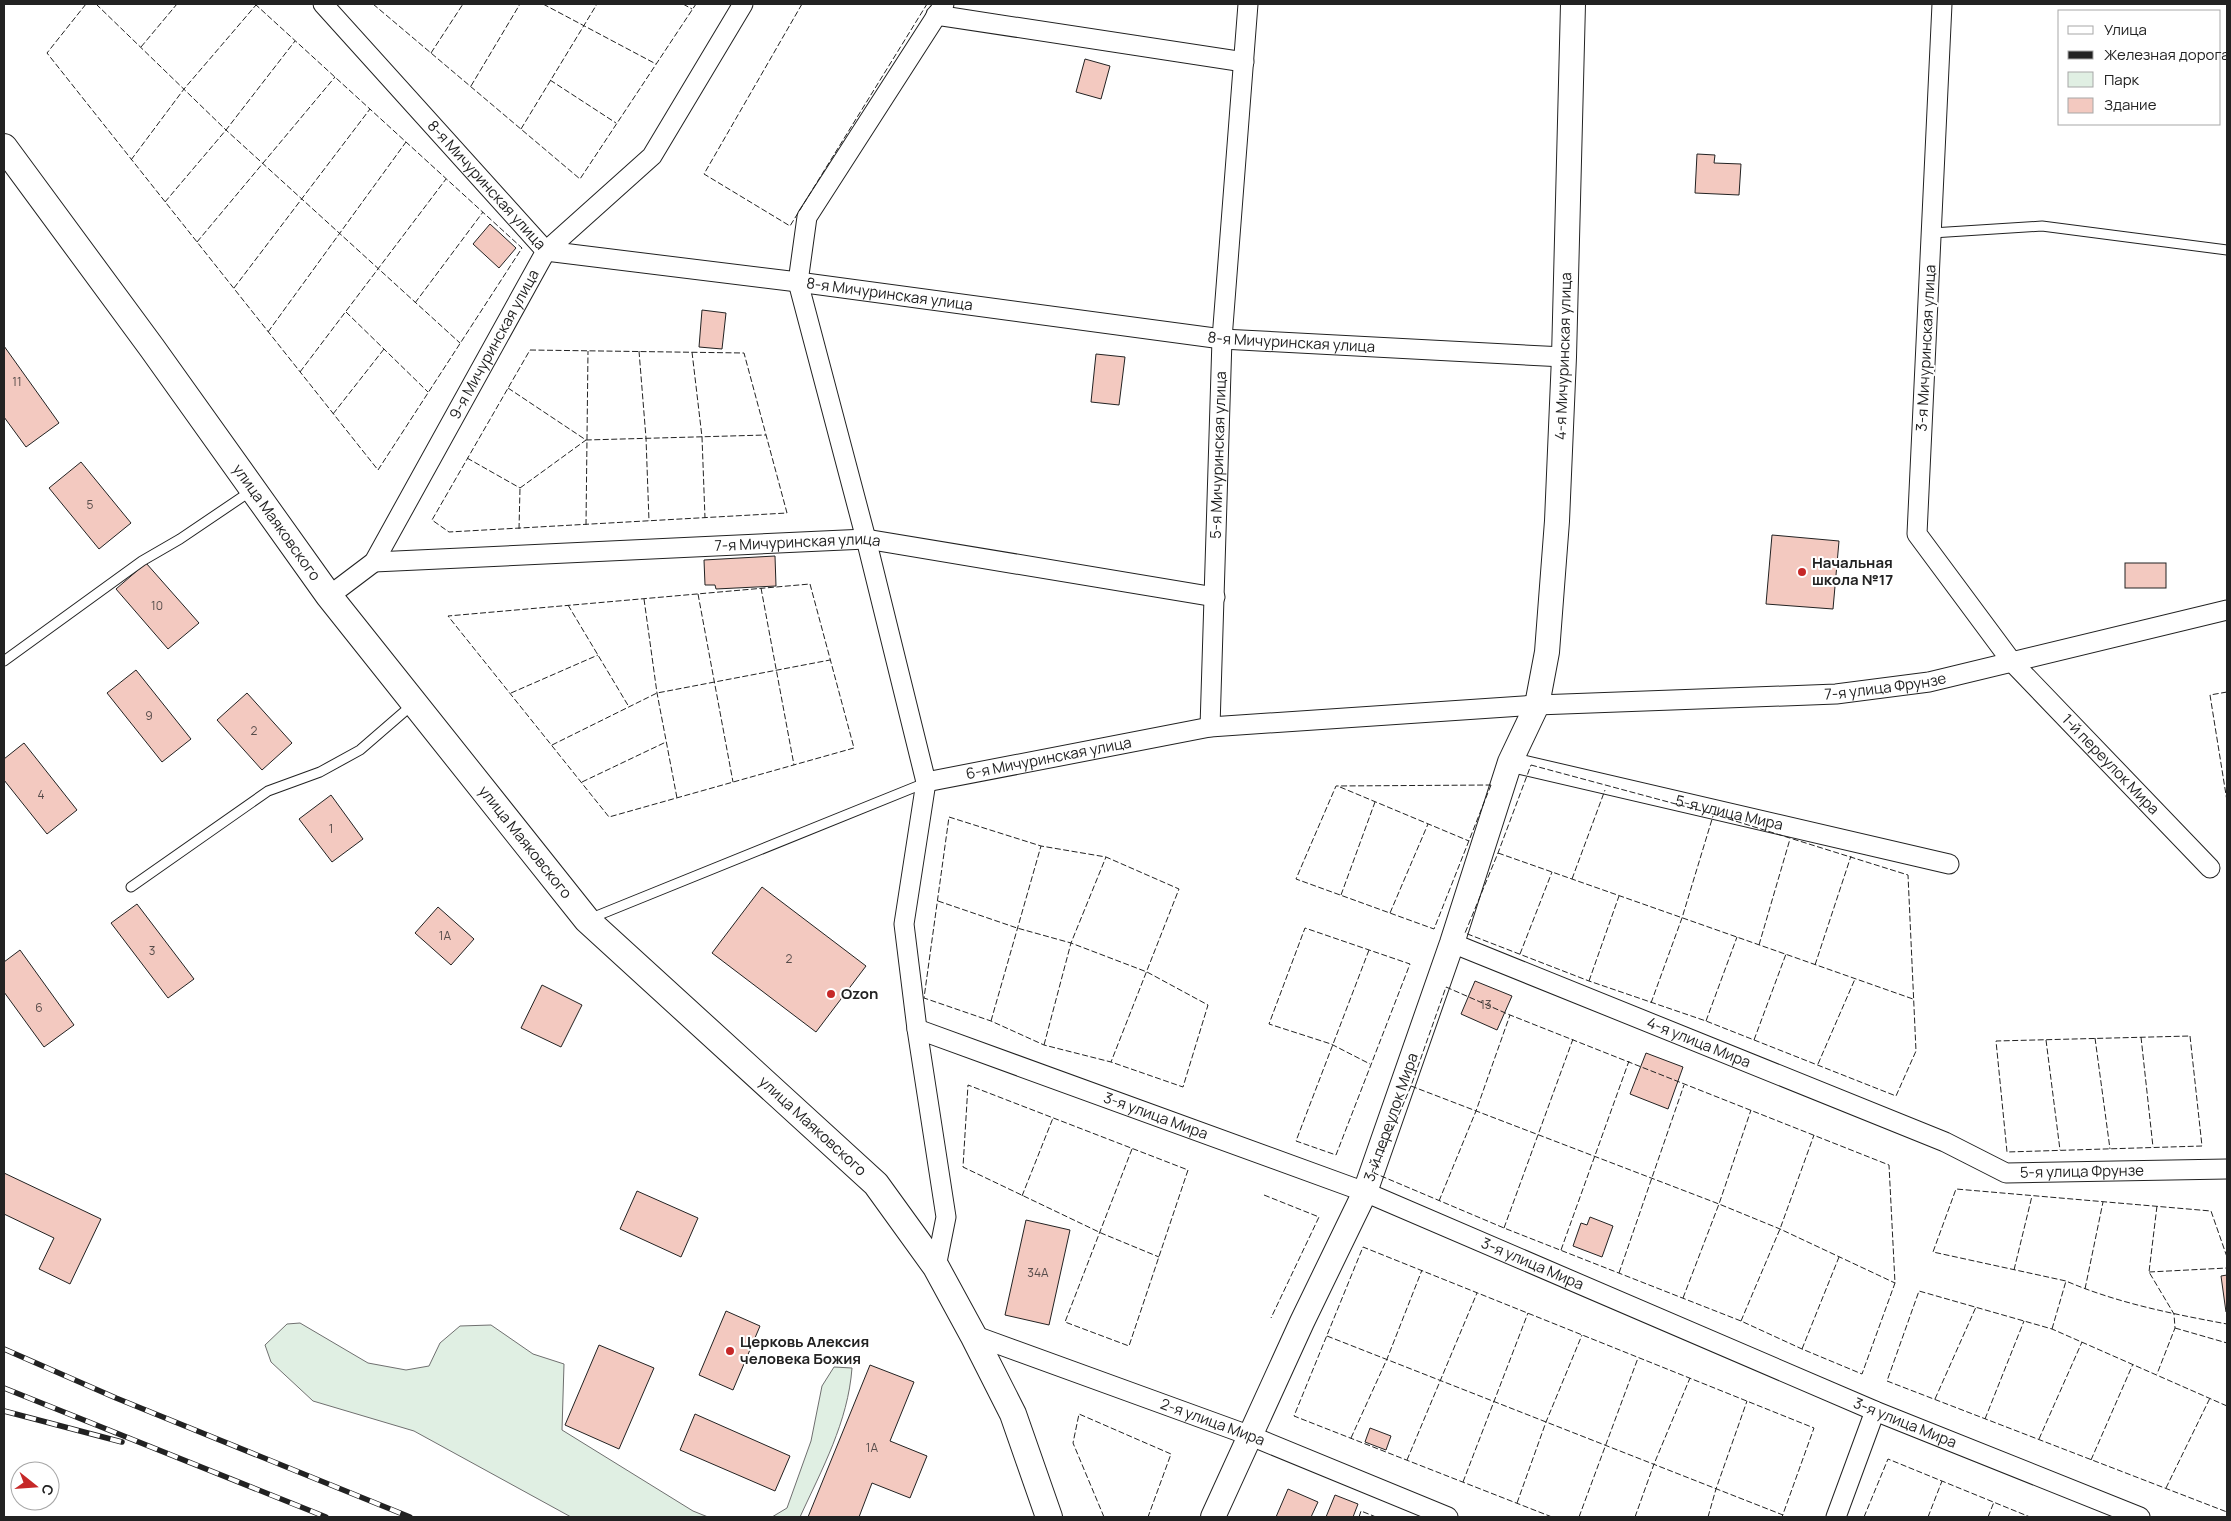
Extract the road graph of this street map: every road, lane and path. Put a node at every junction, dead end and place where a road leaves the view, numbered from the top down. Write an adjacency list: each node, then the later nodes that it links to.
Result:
1 (323, 4): 11 (street, 8-я Мичуринская улица)
2 (743, 4): 11 (street, 9-я Мичуринская улица)
3 (1248, 4): 7 (street, 5-я Мичуринская улица)
4 (1572, 4): 14 (street, 4-я Мичуринская улица)
5 (1942, 4): 9 (street, 3-я Мичуринская улица)
6 (940, 9): 7 (street); 12 (street)
7 (1244, 62): 13 (street, 5-я Мичуринская улица)
8 (4, 147): 15 (main road, улица Маяковского)
9 (1932, 233): 10 (lane); 22 (street, 3-я Мичуринская улица)
10 (2227, 250)
11 (546, 251): 12 (street, 8-я Мичуринская улица); 17 (street, 9-я Мичуринская улица)
12 (798, 282): 13 (street, 8-я Мичуринская улица); 16 (street)
13 (1222, 339): 14 (street, 8-я Мичуринская улица); 19 (street, 5-я Мичуринская улица)
14 (1564, 357): 24 (street, 4-я Мичуринская улица)
15 (253, 490): 18 (main road, улица Маяковского); 21 (lane)
16 (866, 538): 17 (street, 7-я Мичуринская улица); 19 (street, 7-я Мичуринская улица); 27 (street)
17 (374, 562): 18 (street, 9-я Мичуринская улица)
18 (329, 596): 23 (main road, улица Маяковского)
19 (1215, 597): 25 (street, 5-я Мичуринская улица)
20 (2227, 610): 22 (street, 7-я улица Фрунзе)
21 (4, 661)
22 (2012, 662): 24 (street, 7-я улица Фрунзе); 29 (street, 1-й переулок Мира)
23 (414, 703): 30 (lane); 31 (main road, улица Маяковского)
24 (1537, 706): 25 (street, 6-я Мичуринская улица); 26 (street, 3-й переулок Мира)
25 (1210, 727): 27 (street, 6-я Мичуринская улица)
26 (1510, 762): 28 (street, 5-я улица Мира); 32 (street, 3-й переулок Мира)
27 (926, 782): 31 (lane, 6-я Мичуринская улица); 33 (street)
28 (1949, 864)
29 (2210, 868)
30 (131, 887)
31 (587, 920): 37 (main road, улица Маяковского)
32 (1452, 943): 34 (street, 4-я улица Мира); 36 (street, 3-й переулок Мира)
33 (917, 1029): 36 (street, 3-я улица Мира); 37 (street)
34 (1945, 1142): 35 (street, 5-я улица Фрунзе)
35 (2227, 1170)
36 (1365, 1192): 39 (street, 3-я улица Мира); 40 (street, 3-й переулок Мира)
37 (936, 1267): 38 (main road, улица Маяковского)
38 (974, 1335): 40 (street, 2-я улица Мира); 41 (main road, улица Маяковского)
39 (1875, 1411): 44 (street); 45 (street, 3-я улица Мира)
40 (1251, 1436): 42 (street, 3-й переулок Мира); 43 (street, 2-я улица Мира)
41 (1049, 1517)
42 (1213, 1517)
43 (1448, 1517)
44 (1836, 1517)
45 (2140, 1517)

